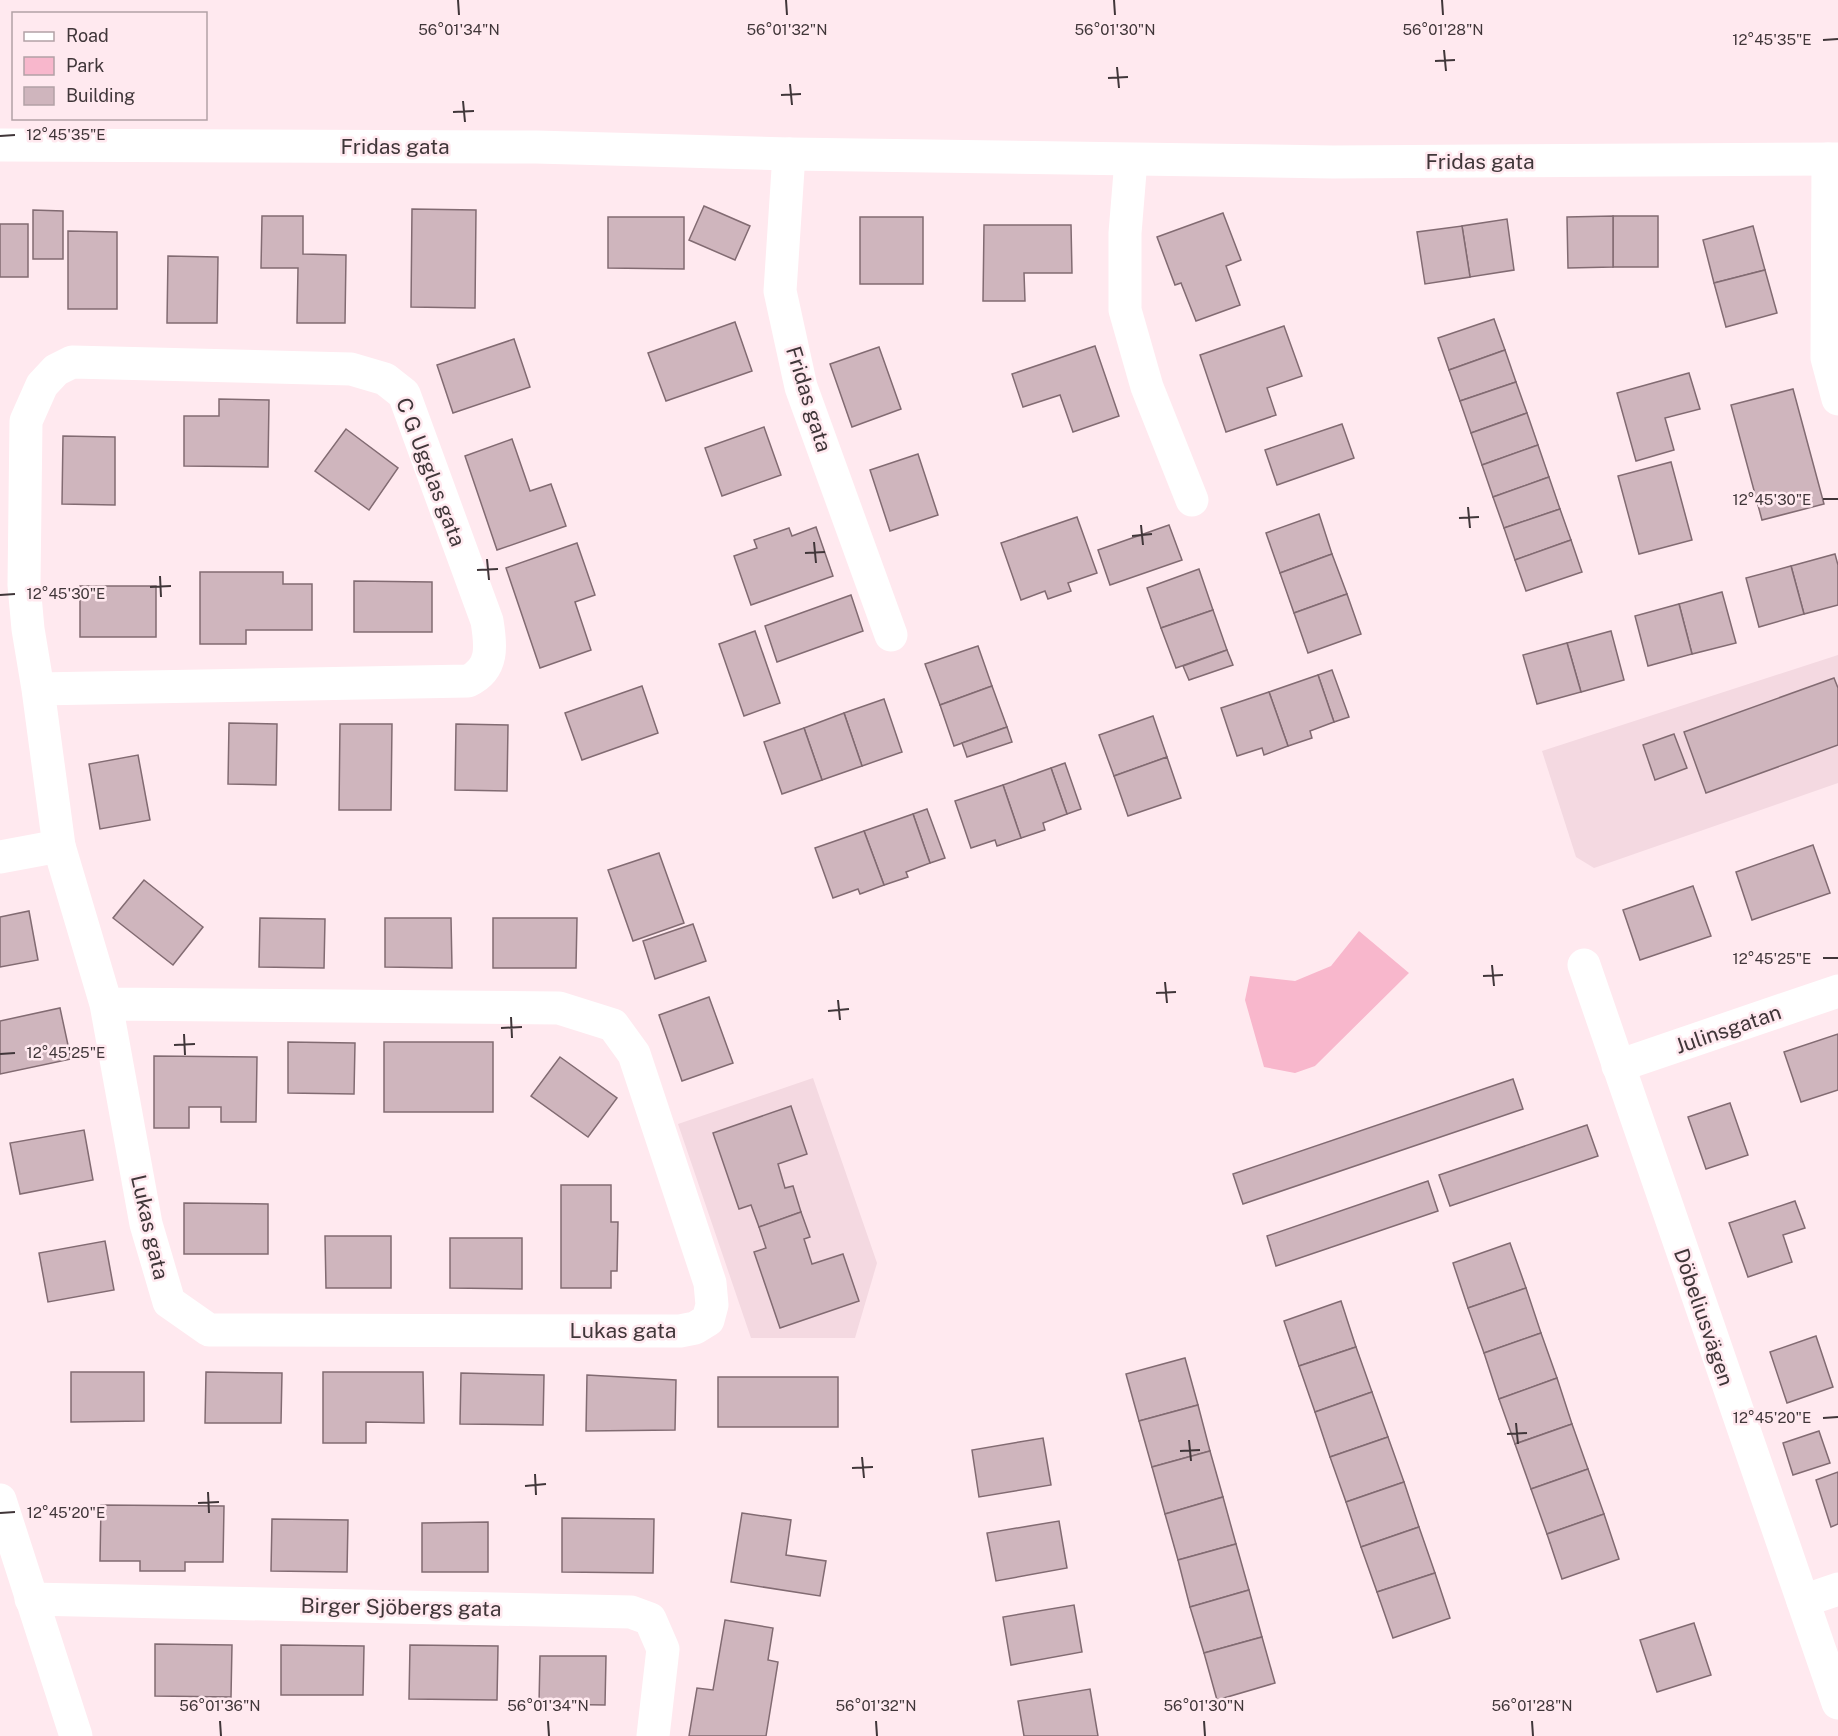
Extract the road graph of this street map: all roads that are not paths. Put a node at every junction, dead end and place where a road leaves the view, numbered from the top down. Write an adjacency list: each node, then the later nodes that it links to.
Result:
1 (0, 145): 2 (street, Fridas gata)
2 (789, 154): 4 (street, Fridas gata); 7 (street, Fridas gata)
3 (1833, 159): 4 (street, Fridas gata); 5 (street, Fridas gata)
4 (1131, 160): 6 (street)
5 (1838, 399)
6 (1191, 500)
7 (891, 635)
8 (38, 689): 8 (street, C G Ugglas gata); 9 (street, C G Ugglas gata)
9 (59, 846): 10 (street); 13 (street, Lukas gata)
10 (0, 857)
11 (1584, 965): 14 (street, Döbeliusvägen)
12 (1838, 991): 14 (street, Julinsgatan)
13 (106, 1004): 13 (street, Lukas gata)
14 (1618, 1066): 18 (street, Döbeliusvägen)
15 (0, 1500): 17 (street)
16 (1838, 1588): 18 (street)
17 (31, 1599): 20 (street); 21 (street, Birger Sjöbergs gata)
18 (1803, 1601): 19 (street, Döbeliusvägen)
19 (1838, 1703)
20 (76, 1736)
21 (653, 1736)

